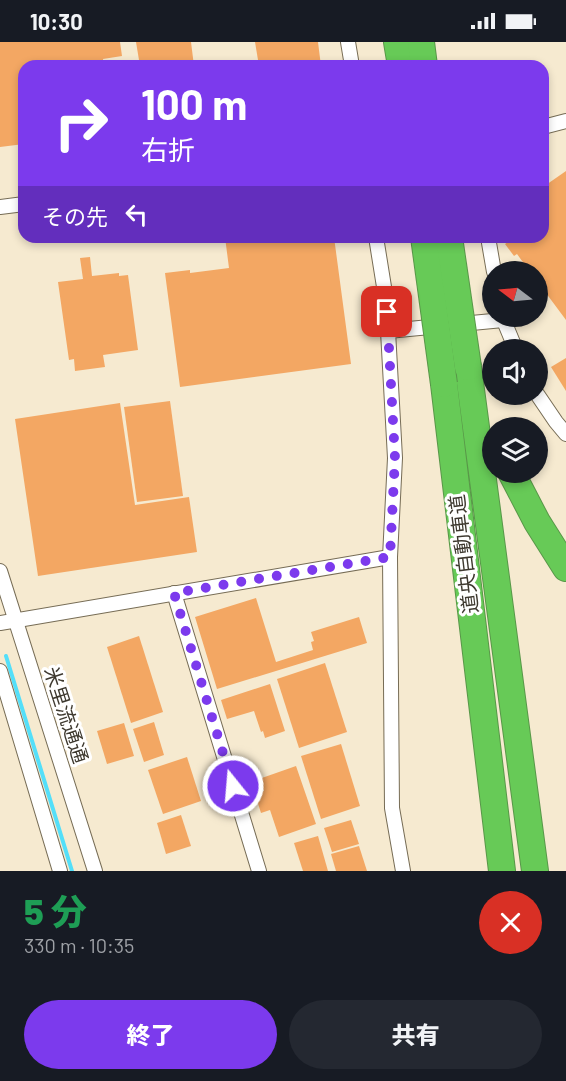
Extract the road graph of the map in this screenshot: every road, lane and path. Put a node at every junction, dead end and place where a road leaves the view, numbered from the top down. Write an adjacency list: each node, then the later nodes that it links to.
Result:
1 (348, 42): 4 (street)
2 (397, 42): 5 (highway)
3 (421, 42): 6 (highway)
4 (350, 60)
5 (400, 60)
6 (423, 60)
7 (566, 121): 8 (street)
8 (549, 125)
9 (18, 205): 10 (street)
10 (0, 207)
11 (377, 243): 17 (street)
12 (425, 243): 34 (highway, 道央自動車道, bridge)
13 (450, 243): 18 (highway, bridge)
14 (489, 243): 15 (street)
15 (492, 261)
16 (482, 320): 17 (street)
17 (388, 331): 23 (street)
18 (470, 377): 20 (highway); 35 (highway)
19 (544, 405): 21 (street)
20 (486, 417)
21 (566, 434)
22 (517, 483): 24 (highway)
23 (390, 557): 26 (street); 33 (street)
24 (566, 568)
25 (0, 571): 27 (street, 米里流通通)
26 (174, 593): 27 (street); 32 (street)
27 (15, 620): 28 (street); 31 (street, 米里流通通)
28 (0, 623)
29 (0, 671): 30 (street)
30 (60, 871)
31 (95, 871)
32 (259, 871)
33 (403, 871)
34 (502, 871)
35 (534, 871)

